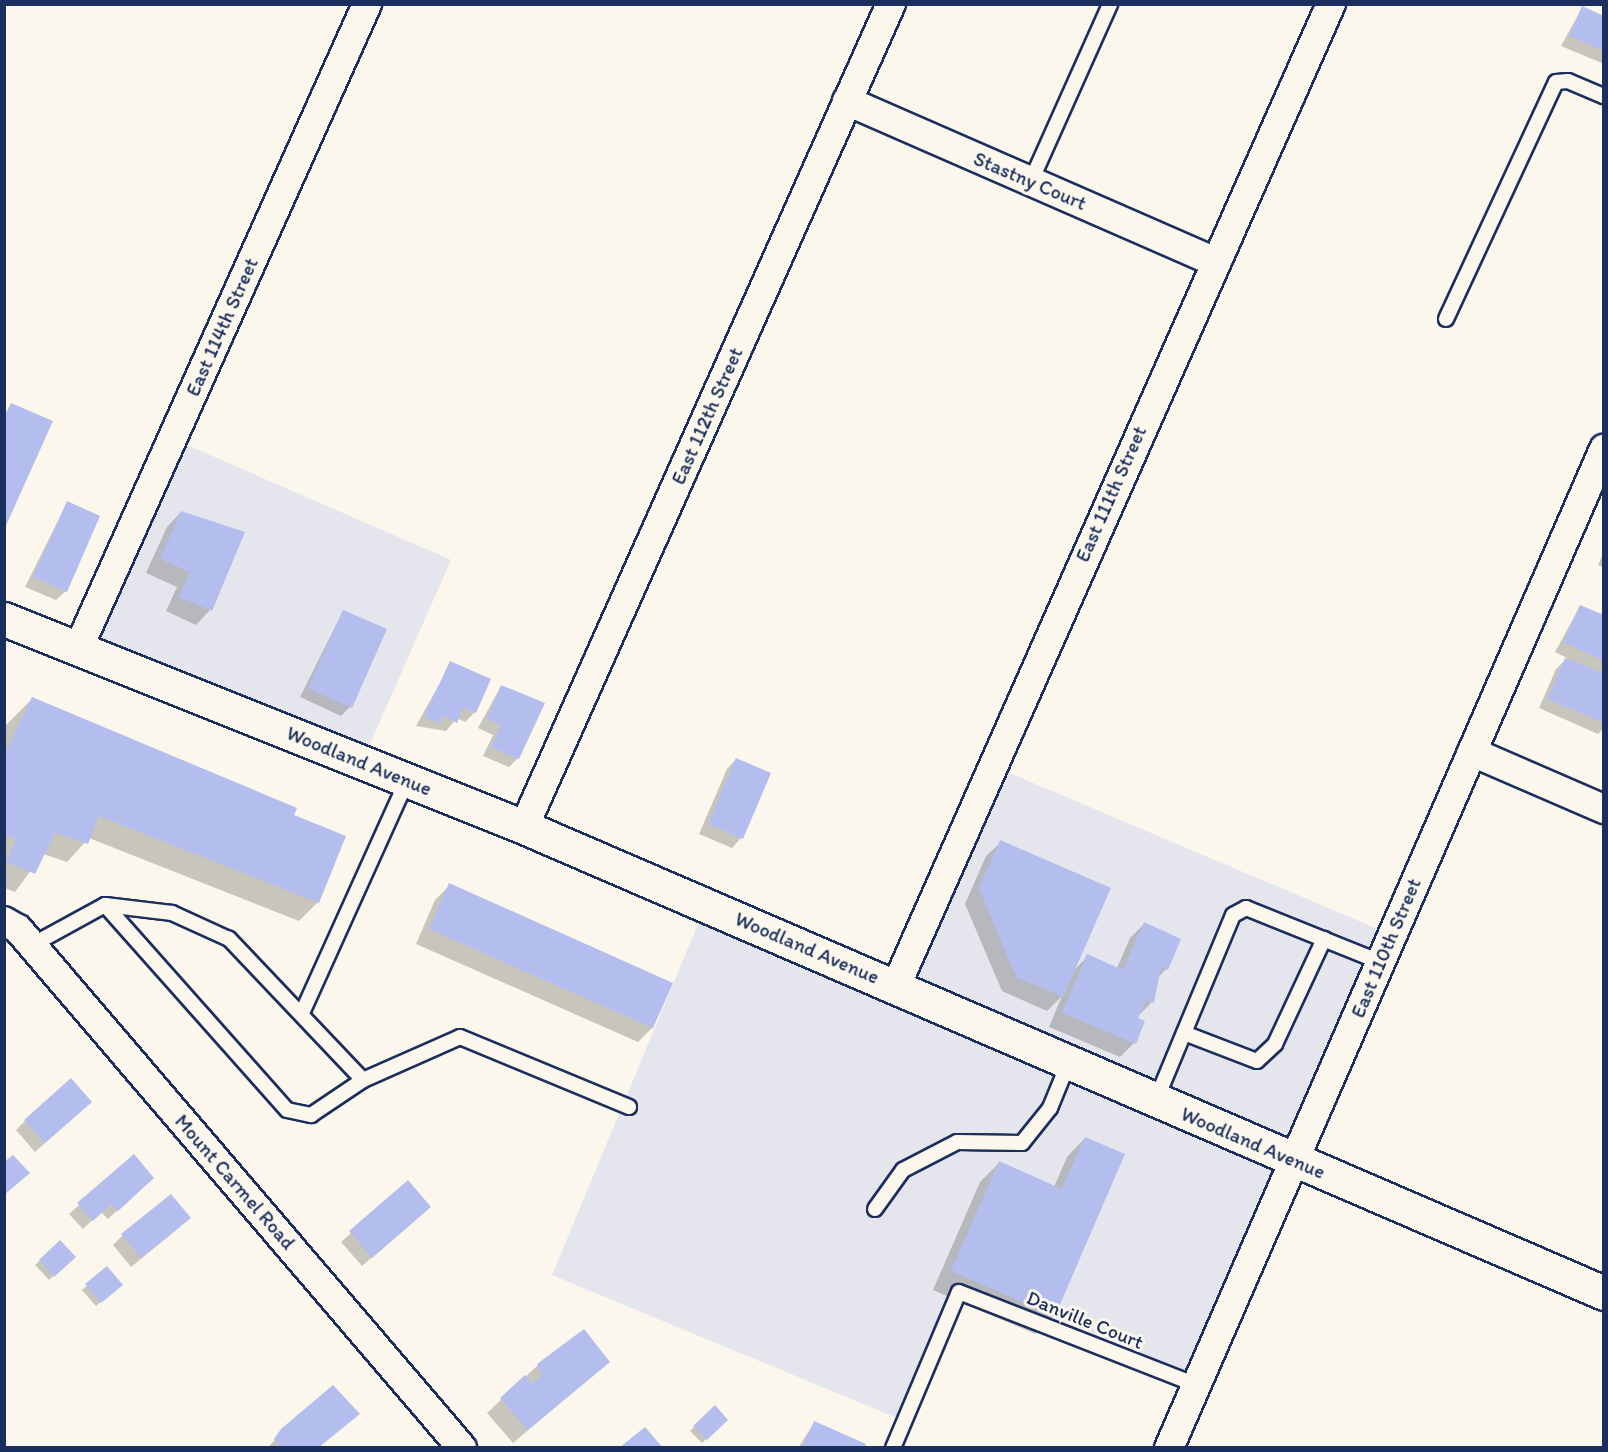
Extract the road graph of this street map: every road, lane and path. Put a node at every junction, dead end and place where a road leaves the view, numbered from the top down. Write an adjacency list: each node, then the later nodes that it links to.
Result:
1 (367, 4): 12 (street, East 114th Street)
2 (891, 4): 6 (street, East 112th Street)
3 (1110, 4): 7 (lane)
4 (1331, 4): 8 (street, East 111th Street)
5 (1604, 96): 9 (lane)
6 (847, 101): 7 (street, Stastny Court); 16 (street, East 112th Street)
7 (1031, 182): 8 (street, Stastny Court)
8 (1213, 261): 22 (street, East 111th Street)
9 (1446, 319)
10 (1604, 448): 13 (street, East 110th Street)
11 (4, 619): 12 (main road, Woodland Avenue)
12 (78, 649): 14 (main road, Woodland Avenue)
13 (1472, 752): 15 (street); 21 (street, East 110th Street)
14 (407, 780): 16 (main road, Woodland Avenue); 23 (lane)
15 (1604, 809)
16 (524, 827): 22 (main road, Woodland Avenue)
17 (105, 905): 20 (lane); 23 (lane); 26 (lane)
18 (4, 921): 20 (street, Mount Carmel Road)
19 (1324, 939): 21 (lane); 24 (lane); 24 (lane)
20 (32, 945): 33 (street, Mount Carmel Road)
21 (1380, 962): 29 (street, East 110th Street)
22 (896, 986): 25 (main road, Woodland Avenue)
23 (302, 1013): 26 (lane)
24 (1184, 1033): 27 (lane)
25 (1068, 1064): 27 (main road, Woodland Avenue); 30 (lane)
26 (363, 1080): 28 (lane)
27 (1155, 1102): 29 (main road, Woodland Avenue)
28 (629, 1107)
29 (1294, 1160): 31 (main road, Woodland Avenue); 32 (street, East 110th Street)
30 (875, 1209)
31 (1604, 1293)
32 (1196, 1386): 34 (lane, Danville Court); 35 (street, East 110th Street)
33 (462, 1448)
34 (893, 1448)
35 (1169, 1448)

